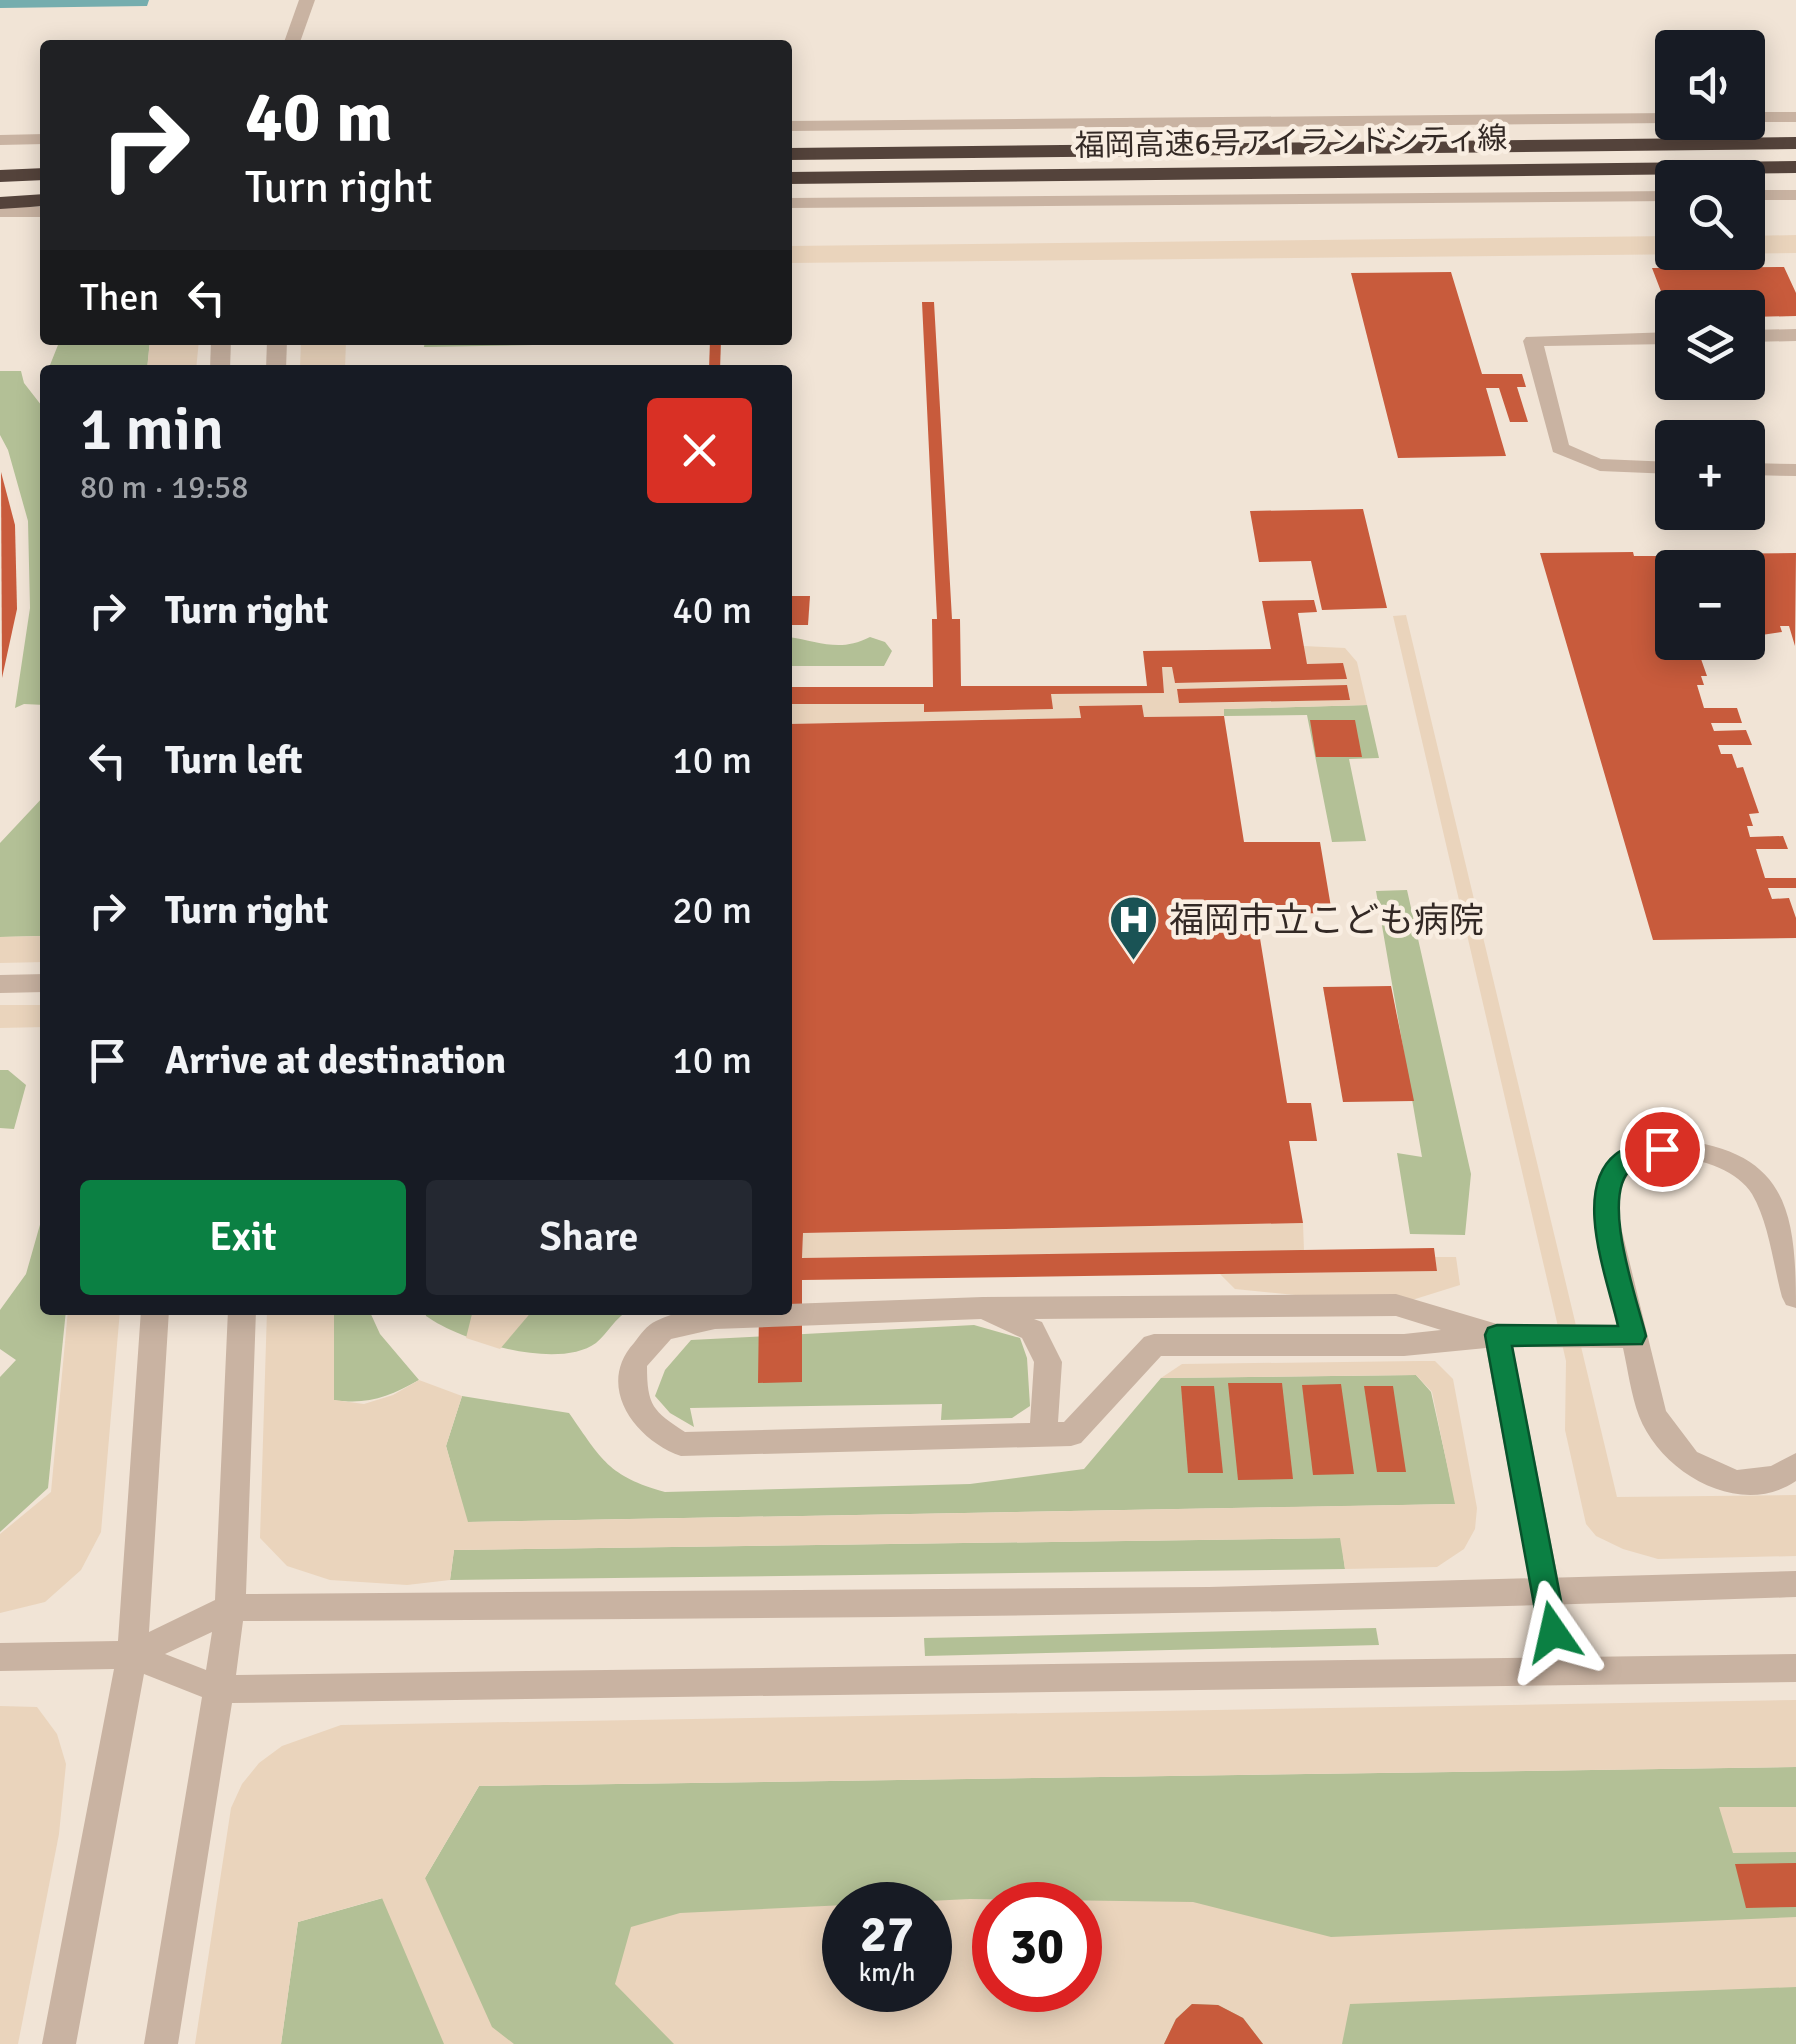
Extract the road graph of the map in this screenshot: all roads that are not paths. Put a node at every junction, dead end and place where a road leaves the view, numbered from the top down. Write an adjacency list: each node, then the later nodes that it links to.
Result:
1 (306, 0): 2 (street)
2 (293, 40)
3 (1765, 117): 4 (street)
4 (1796, 117)
5 (1655, 118): 6 (street)
6 (792, 126)
7 (40, 139): 8 (street)
8 (0, 140)
9 (1794, 143): 10 (highway, 福岡高速6号アイランドシティ線)
10 (792, 154)
11 (1796, 167): 14 (highway, 福岡高速6号アイランドシティ線)
12 (40, 174): 13 (highway)
13 (0, 176)
14 (792, 178)
15 (1796, 195): 17 (street)
16 (1655, 196): 20 (street)
17 (1765, 196)
18 (40, 200): 19 (highway)
19 (0, 203)
20 (792, 203)
21 (0, 212): 22 (street)
22 (40, 212)
23 (1765, 336): 24 (street)
24 (1796, 336)
25 (1655, 338): 26 (street)
26 (1655, 468)
27 (1765, 469): 28 (street)
28 (1796, 470)
29 (40, 983): 30 (street)
30 (0, 984)
31 (1796, 1297): 36 (street)
32 (983, 1308): 35 (street); 37 (street); 37 (street)
33 (155, 1315): 42 (street)
34 (242, 1315): 41 (street)
35 (1497, 1335): 36 (street); 37 (street); 40 (street)
36 (1633, 1336): 38 (street)
37 (1043, 1434)
38 (1796, 1465)
39 (1796, 1584): 40 (street)
40 (1546, 1594): 41 (street); 45 (street)
41 (230, 1608): 42 (street); 46 (street)
42 (132, 1655): 43 (street); 46 (street); 47 (street)
43 (0, 1658)
44 (1796, 1668): 45 (street)
45 (1560, 1670): 46 (street)
46 (219, 1689): 48 (street)
47 (59, 2044)
48 (161, 2044)

